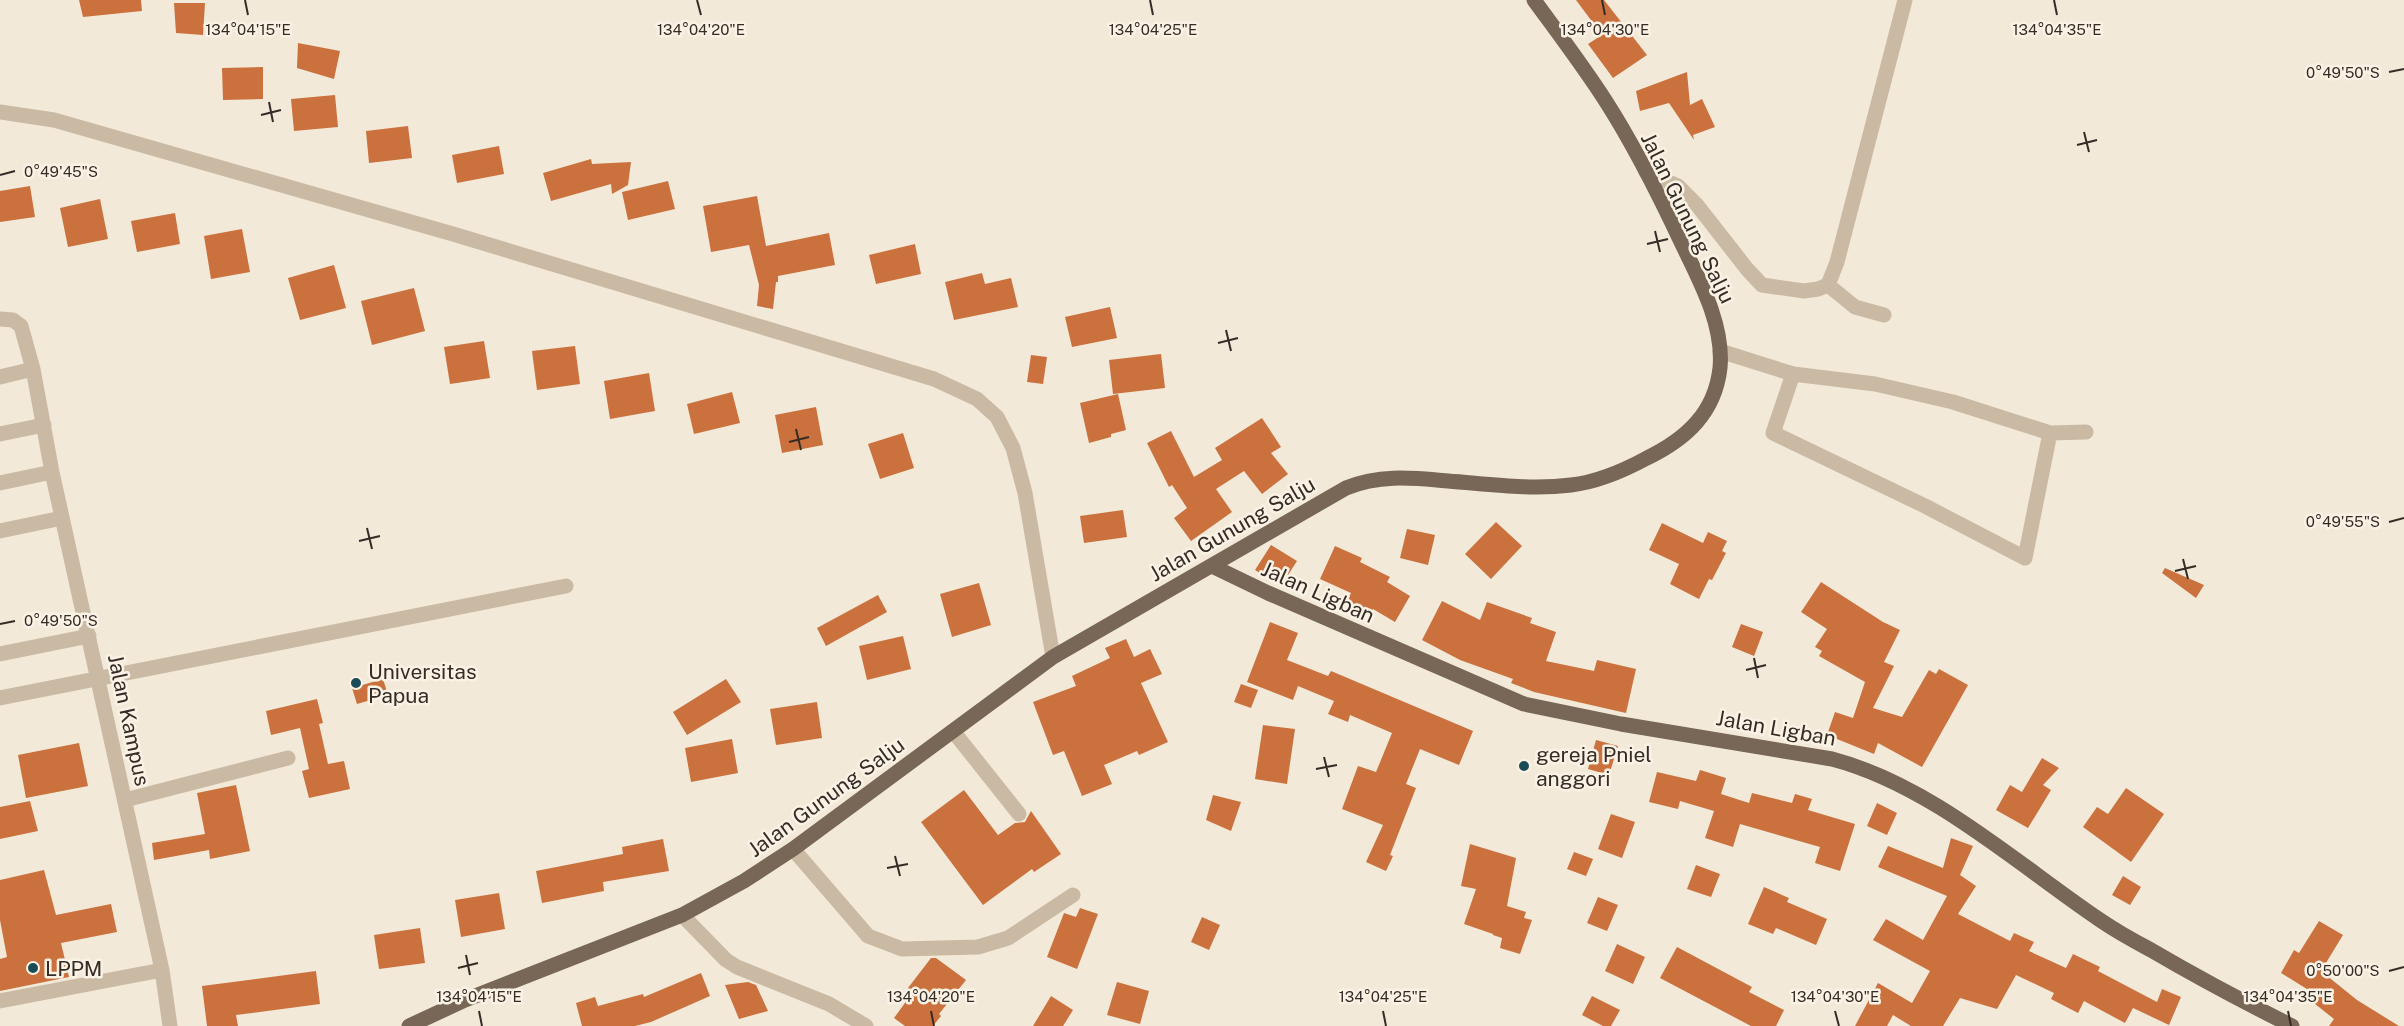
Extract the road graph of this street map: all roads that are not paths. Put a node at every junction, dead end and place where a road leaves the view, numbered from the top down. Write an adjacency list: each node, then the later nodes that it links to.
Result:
1 (1534, 0): 4 (main road, Jalan Gunung Salju)
2 (1905, 0): 5 (street)
3 (0, 112): 24 (street)
4 (1646, 172): 5 (street); 8 (main road, Jalan Gunung Salju)
5 (1828, 285): 6 (street)
6 (1884, 315)
7 (0, 319): 9 (street, Jalan Kampus)
8 (1720, 351): 10 (street); 20 (main road, Jalan Gunung Salju)
9 (33, 369): 11 (street); 12 (street, Jalan Kampus)
10 (1793, 374): 14 (street); 14 (street)
11 (0, 377)
12 (44, 425): 15 (street); 16 (street, Jalan Kampus)
13 (2086, 432): 14 (street)
14 (2050, 433)
15 (0, 434)
16 (52, 472): 17 (street); 18 (street, Jalan Kampus)
17 (0, 483)
18 (62, 518): 19 (street); 22 (street, Jalan Kampus)
19 (0, 531)
20 (1212, 566): 24 (main road, Jalan Gunung Salju); 39 (main road, Jalan Ligban)
21 (566, 586): 25 (street)
22 (89, 636): 23 (street); 25 (street, Jalan Kampus)
23 (0, 654)
24 (1053, 657): 27 (main road, Jalan Gunung Salju)
25 (98, 679): 26 (street); 29 (street, Jalan Kampus)
26 (0, 698)
27 (953, 731): 30 (street); 31 (main road, Jalan Gunung Salju)
28 (288, 758): 29 (street)
29 (125, 800): 34 (street, Jalan Kampus)
30 (1019, 814)
31 (793, 849): 32 (street); 33 (main road, Jalan Gunung Salju)
32 (1073, 895)
33 (681, 915): 37 (main road, Jalan Gunung Salju); 38 (street)
34 (162, 970): 35 (street); 36 (street, Jalan Kampus)
35 (0, 1001)
36 (170, 1026)
37 (409, 1026)
38 (866, 1026)
39 (2292, 1026)

